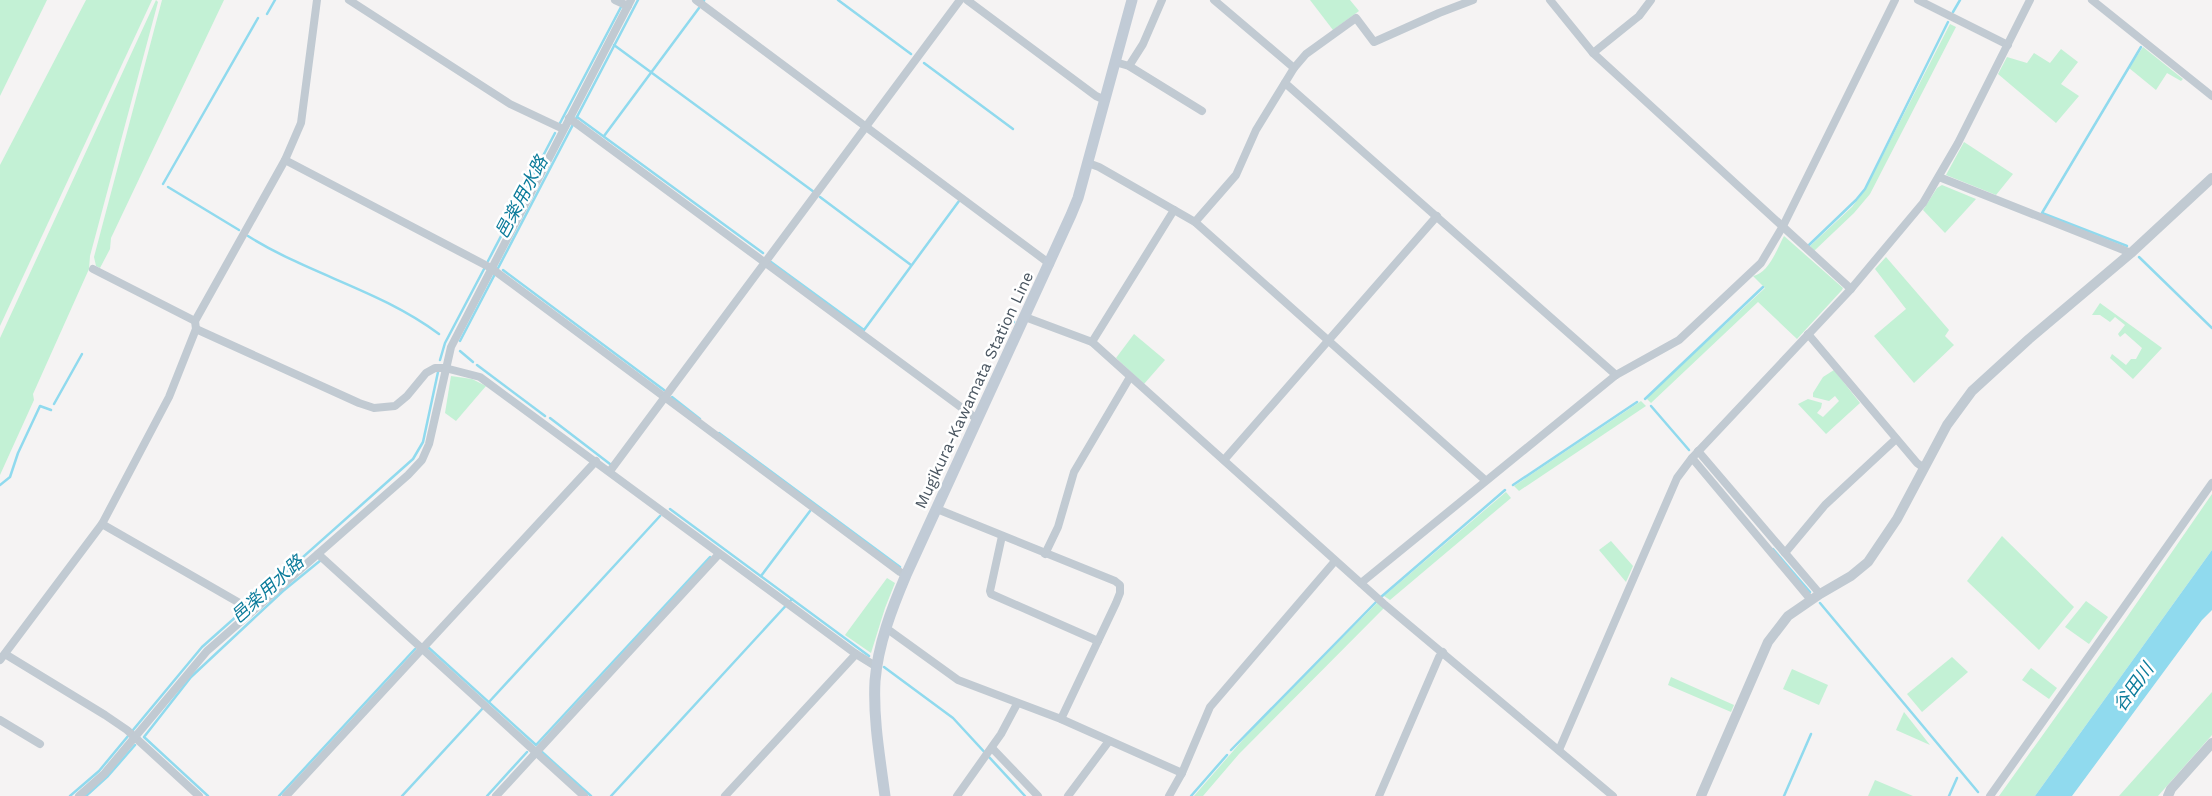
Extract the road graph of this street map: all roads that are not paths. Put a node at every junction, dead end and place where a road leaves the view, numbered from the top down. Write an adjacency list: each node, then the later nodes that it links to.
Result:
1 (318, 0): 30 (street)
2 (349, 0): 29 (street)
3 (615, 0): 17 (street)
4 (696, 0): 28 (street)
5 (960, 0): 28 (street)
6 (968, 0): 25 (street)
7 (1132, 0): 20 (main road, Mugikura-Kawamata Station Line)
8 (1162, 0): 21 (street)
9 (1214, 0): 22 (street)
10 (1473, 0): 22 (street)
11 (1550, 0): 19 (street)
12 (1651, 0): 19 (street)
13 (1895, 0): 37 (street)
14 (1918, 0): 18 (street)
15 (2030, 0): 18 (street)
16 (2092, 0): 24 (street)
17 (629, 3): 27 (street)
18 (2008, 45): 32 (street)
19 (1593, 53): 37 (street)
20 (1115, 62): 21 (street); 25 (main road, Mugikura-Kawamata Station Line)
21 (1129, 66): 26 (street)
22 (1294, 68): 23 (street)
23 (1285, 83): 35 (street); 36 (street)
24 (2212, 96)
25 (1105, 100): 31 (main road, Mugikura-Kawamata Station Line)
26 (1202, 111)
27 (569, 118): 29 (street); 39 (street)
28 (867, 127): 39 (street); 40 (street)
29 (563, 129): 41 (street)
30 (285, 160): 41 (street); 45 (street)
31 (1088, 163): 34 (street); 40 (main road, Mugikura-Kawamata Station Line)
32 (1939, 177): 38 (street); 43 (street)
33 (2212, 178): 38 (street)
34 (1174, 210): 36 (street); 48 (street)
35 (1437, 216): 47 (street); 50 (street)
36 (1195, 222): 47 (street)
37 (1783, 226): 43 (street); 50 (street)
38 (2131, 253): 59 (street)
39 (766, 263): 52 (street); 53 (street)
40 (1050, 264): 44 (main road, Mugikura-Kawamata Station Line)
41 (491, 268): 49 (street); 52 (street)
42 (93, 269): 45 (street)
43 (1851, 289): 46 (street)
44 (1025, 317): 48 (street); 53 (main road, Mugikura-Kawamata Station Line)
45 (196, 325): 49 (street); 64 (street)
46 (1808, 334): 54 (street); 55 (street)
47 (1329, 341): 57 (street); 61 (street)
48 (1092, 342): 51 (street)
49 (445, 368): 58 (street); 67 (street)
50 (1616, 375): 61 (street)
51 (1130, 377): 57 (street); 69 (street)
52 (665, 396): 60 (street); 71 (street)
53 (977, 419): 63 (main road, Mugikura-Kawamata Station Line)
54 (1896, 438): 59 (street); 66 (street)
55 (1698, 451): 56 (street); 66 (street)
56 (1692, 458): 74 (street); 91 (street)
57 (1224, 460): 70 (street)
58 (596, 461): 60 (street); 78 (street)
59 (1924, 468): 73 (street)
60 (610, 471): 68 (street)
61 (1485, 480): 72 (street)
62 (2212, 483): 108 (street)
63 (937, 509): 65 (street); 71 (main road, Mugikura-Kawamata Station Line)
64 (102, 524): 75 (street); 81 (street)
65 (1002, 536): 69 (street); 77 (street)
66 (1785, 553): 73 (street)
67 (318, 554): 75 (street); 78 (street)
68 (719, 554): 80 (street); 92 (street)
69 (1045, 554): 77 (street)
70 (1335, 561): 72 (street); 93 (street)
71 (906, 575): 76 (main road, Mugikura-Kawamata Station Line)
72 (1361, 583): 79 (street)
73 (1820, 594): 74 (street)
74 (1811, 600): 107 (street)
75 (248, 610): 86 (street)
76 (886, 628): 82 (main road, Mugikura-Kawamata Station Line); 83 (street)
77 (1098, 641): 84 (street)
78 (422, 648): 92 (street); 96 (street)
79 (1443, 652): 91 (street); 105 (street)
80 (856, 654): 82 (street); 99 (street)
81 (3, 657): 86 (street)
82 (877, 667): 100 (main road, Mugikura-Kawamata Station Line)
83 (1017, 704): 84 (street); 90 (street)
84 (1062, 719): 87 (street)
85 (0, 720): 89 (street)
86 (132, 735): 94 (street); 95 (street)
87 (1109, 741): 93 (street); 103 (street)
88 (2212, 743): 109 (street)
89 (40, 744)
90 (992, 748): 101 (street); 102 (street)
91 (1559, 750): 106 (street)
92 (536, 752): 97 (street); 98 (street)
93 (1182, 773): 104 (street)
94 (79, 796)
95 (199, 796)
96 (286, 796)
97 (496, 796)
98 (584, 796)
99 (725, 796)
100 (884, 796)
101 (957, 796)
102 (1038, 796)
103 (1068, 796)
104 (1169, 796)
105 (1379, 796)
106 (1613, 796)
107 (1701, 796)
108 (1990, 796)
109 (2168, 796)

